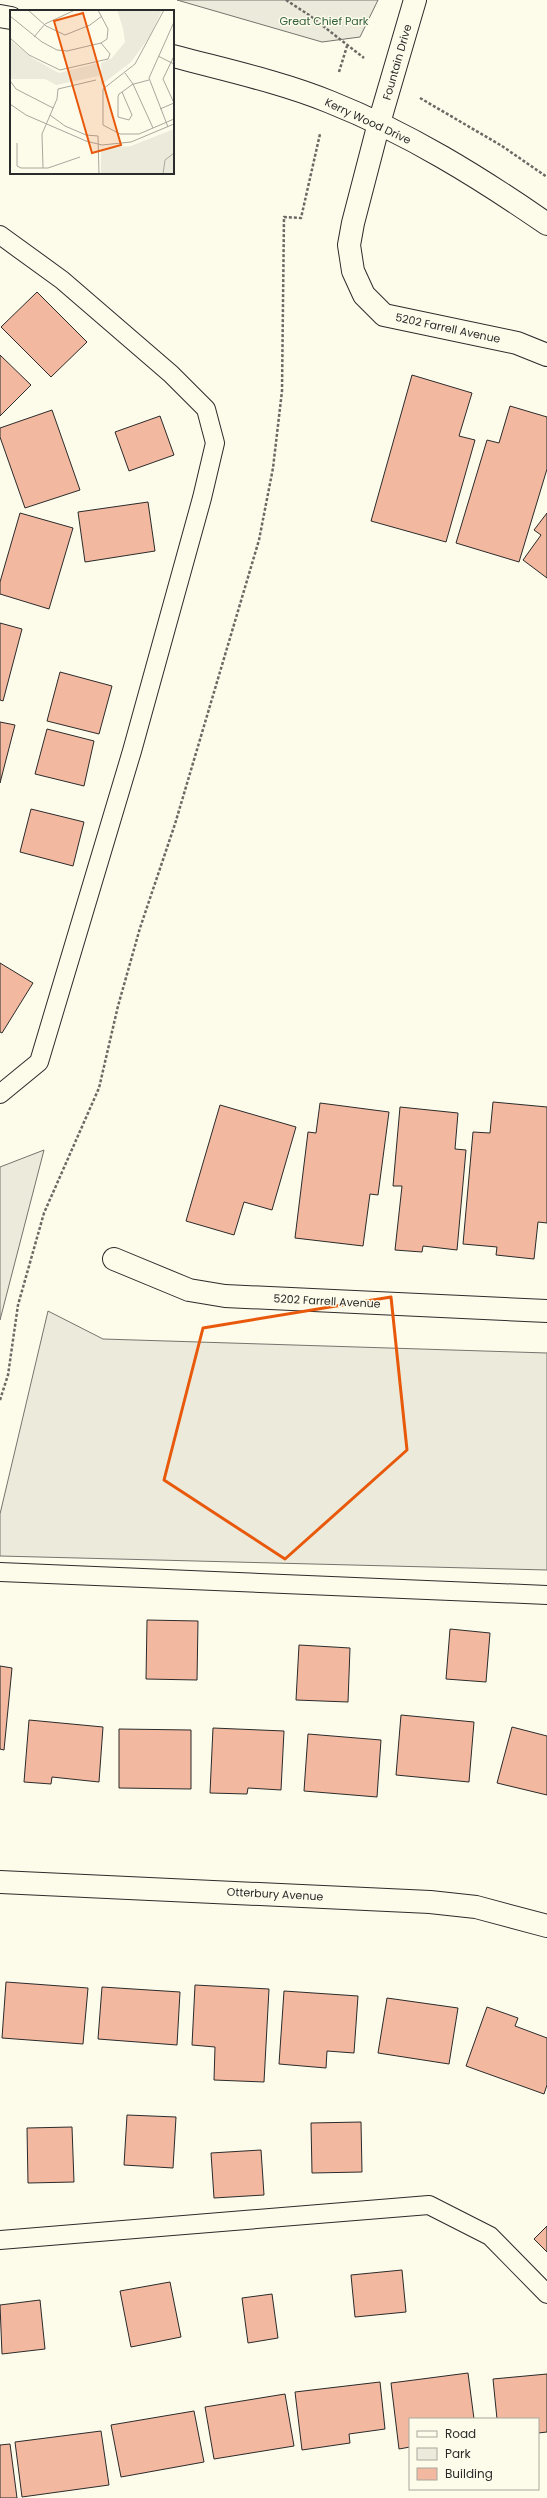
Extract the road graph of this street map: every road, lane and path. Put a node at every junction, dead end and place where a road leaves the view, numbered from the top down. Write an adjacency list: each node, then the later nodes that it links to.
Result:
1 (286, 0): 5 (path)
2 (415, 0): 8 (street, Fountain Drive)
3 (0, 16): 4 (street)
4 (10, 18)
5 (347, 46)
6 (174, 56): 8 (street, Kerry Wood Drive)
7 (427, 103): 10 (path)
8 (379, 123): 11 (street, Kerry Wood Drive); 13 (street, 5202 Farrell Avenue)
9 (316, 147): 17 (path)
10 (547, 177)
11 (547, 224)
12 (0, 235): 14 (lane)
13 (547, 355)
14 (0, 1094)
15 (114, 1260): 16 (street, 5202 Farrell Avenue)
16 (547, 1311)
17 (0, 1400)
18 (0, 1572): 19 (lane)
19 (547, 1595)
20 (0, 1882): 21 (street, Otterbury Avenue)
21 (547, 1926)
22 (0, 2240): 23 (lane)
23 (547, 2294)

